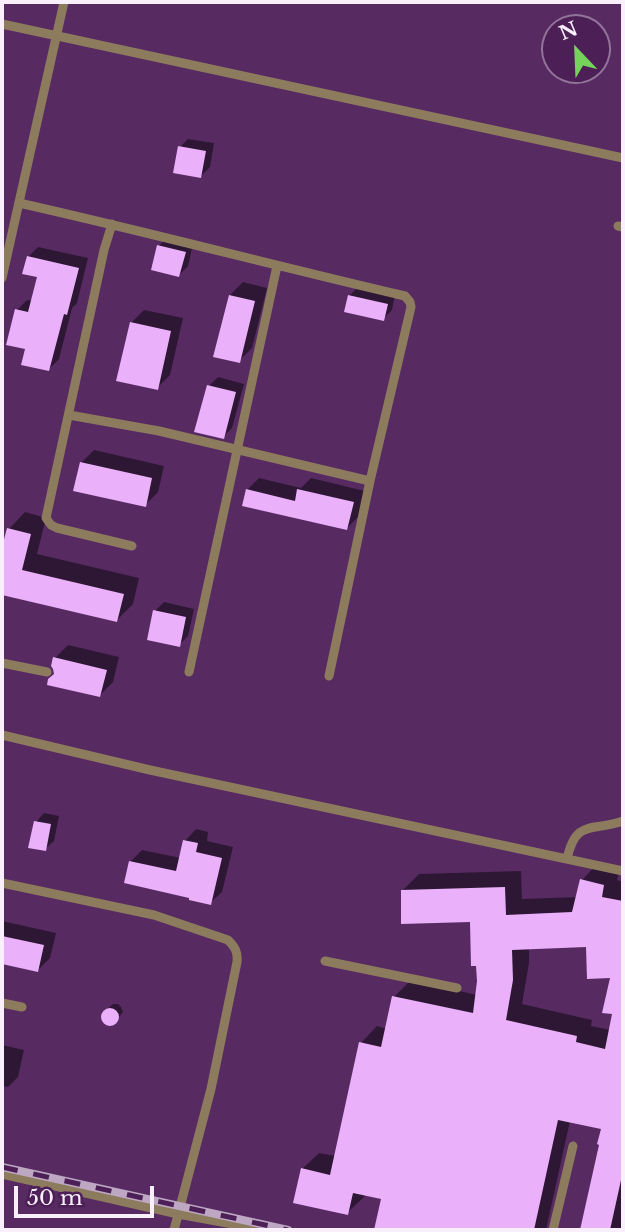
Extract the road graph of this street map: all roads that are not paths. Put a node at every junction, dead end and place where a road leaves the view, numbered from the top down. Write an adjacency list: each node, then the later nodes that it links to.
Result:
1 (64, 2): 3 (lane)
2 (2, 24): 3 (lane)
3 (56, 36): 4 (lane); 5 (lane)
4 (623, 158)
5 (19, 203): 6 (lane); 8 (lane)
6 (112, 224): 7 (lane); 9 (lane)
7 (277, 266): 10 (lane); 11 (lane)
8 (2, 278)
9 (69, 415): 10 (lane); 12 (lane)
10 (237, 449): 11 (lane); 15 (lane)
11 (370, 481): 16 (lane)
12 (132, 546)
13 (2, 663): 14 (lane)
14 (47, 672)
15 (189, 672)
16 (329, 676)
17 (2, 736): 19 (lane)
18 (623, 821): 19 (lane)
19 (567, 859): 20 (lane)
20 (623, 871)
21 (2, 883): 28 (lane)
22 (325, 961): 23 (lane)
23 (457, 988)
24 (2, 1003): 25 (lane)
25 (22, 1007)
26 (573, 1146): 31 (lane)
27 (2, 1174): 28 (lane)
28 (178, 1214): 29 (lane); 30 (lane)
29 (174, 1230)
30 (265, 1230)
31 (553, 1230)

